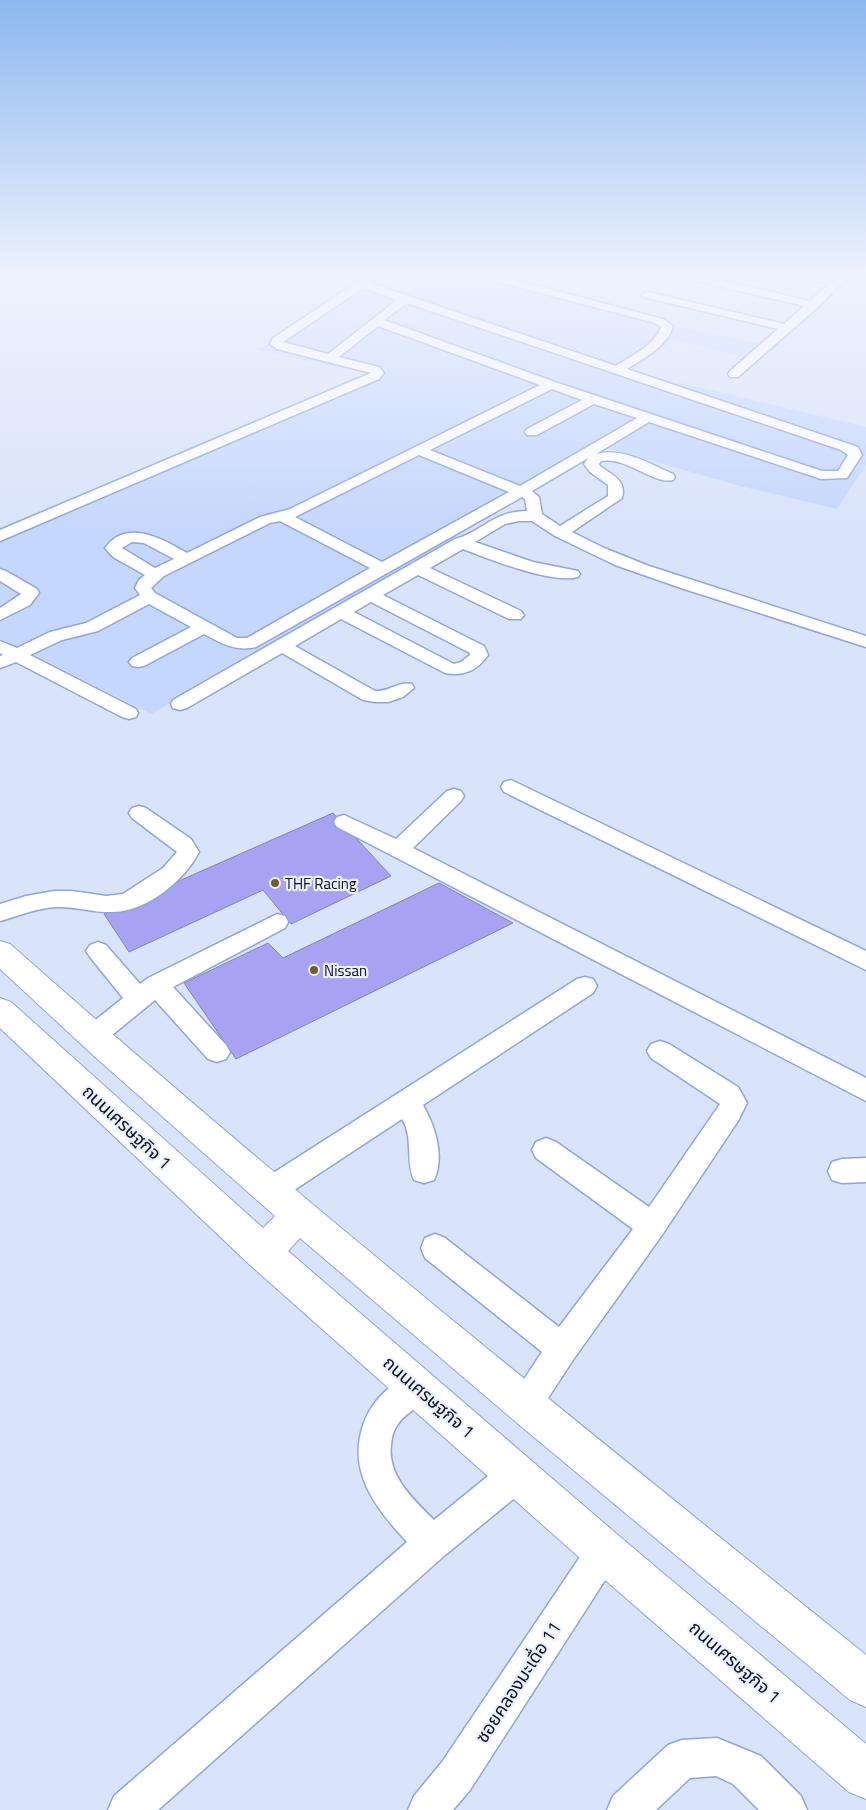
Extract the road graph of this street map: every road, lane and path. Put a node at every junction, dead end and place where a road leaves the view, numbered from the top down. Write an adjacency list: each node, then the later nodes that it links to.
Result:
1 (336, 359): 18 (street)
2 (482, 359): 8 (street)
3 (586, 359): 6 (street)
4 (633, 359): 6 (street)
5 (751, 359): 7 (street)
6 (618, 370): 10 (street)
7 (734, 374)
8 (551, 385): 9 (street); 12 (street)
9 (593, 399): 10 (street); 11 (street)
10 (648, 418): 14 (street)
11 (532, 432)
12 (419, 450): 14 (street); 15 (street)
13 (668, 477): 17 (street)
14 (522, 491): 16 (street); 21 (street)
15 (282, 516): 20 (street); 21 (street)
16 (535, 516): 17 (street); 19 (street)
17 (560, 533): 32 (street)
18 (0, 536)
19 (461, 542): 22 (street); 24 (street)
20 (186, 559): 25 (street); 25 (street)
21 (382, 568): 31 (street)
22 (417, 568): 26 (street); 30 (street)
23 (0, 574): 29 (street)
24 (572, 574)
25 (156, 575): 27 (street)
26 (371, 595): 28 (street); 28 (street)
27 (149, 597): 31 (street); 34 (street)
28 (341, 612): 33 (street)
29 (0, 615)
30 (515, 615)
31 (203, 627): 35 (street)
32 (866, 642)
33 (282, 646): 36 (street); 37 (street)
34 (5, 654): 38 (street)
35 (138, 662)
36 (405, 688)
37 (180, 704)
38 (129, 713)
39 (511, 787): 48 (street)
40 (454, 796): 43 (street)
41 (139, 813): 44 (street)
42 (344, 822): 43 (street)
43 (399, 849): 55 (street)
44 (0, 913)
45 (277, 922): 50 (street)
46 (98, 951): 50 (street)
47 (0, 952): 52 (main road)
48 (866, 961)
49 (585, 986): 56 (street)
50 (147, 992): 52 (street); 53 (street)
51 (0, 1010): 63 (main road, ถนนเศรษฐกิจ 1)
52 (92, 1037): 59 (main road)
53 (217, 1052)
54 (660, 1052): 61 (street)
55 (866, 1090)
56 (406, 1103): 58 (street); 59 (street)
57 (546, 1150): 61 (street)
58 (424, 1171)
59 (269, 1191): 60 (main road)
60 (298, 1216): 63 (main road); 66 (main road)
61 (652, 1226): 64 (street)
62 (435, 1248): 64 (street)
63 (263, 1252): 65 (main road, ถนนเศรษฐกิจ 1)
64 (562, 1349): 66 (street)
65 (417, 1387): 67 (main road, ถนนเศรษฐกิจ 1); 68 (street)
66 (526, 1404): 70 (main road)
67 (516, 1475): 68 (street); 69 (main road, ถนนเศรษฐกิจ 1)
68 (432, 1544): 72 (street)
69 (604, 1551): 71 (main road, ถนนเศรษฐกิจ 1); 73 (street, ซอยคลองมะเดื่อ 11)
70 (866, 1684)
71 (866, 1775)
72 (128, 1810)
73 (428, 1810)
74 (627, 1810): 75 (street)
75 (787, 1810)

